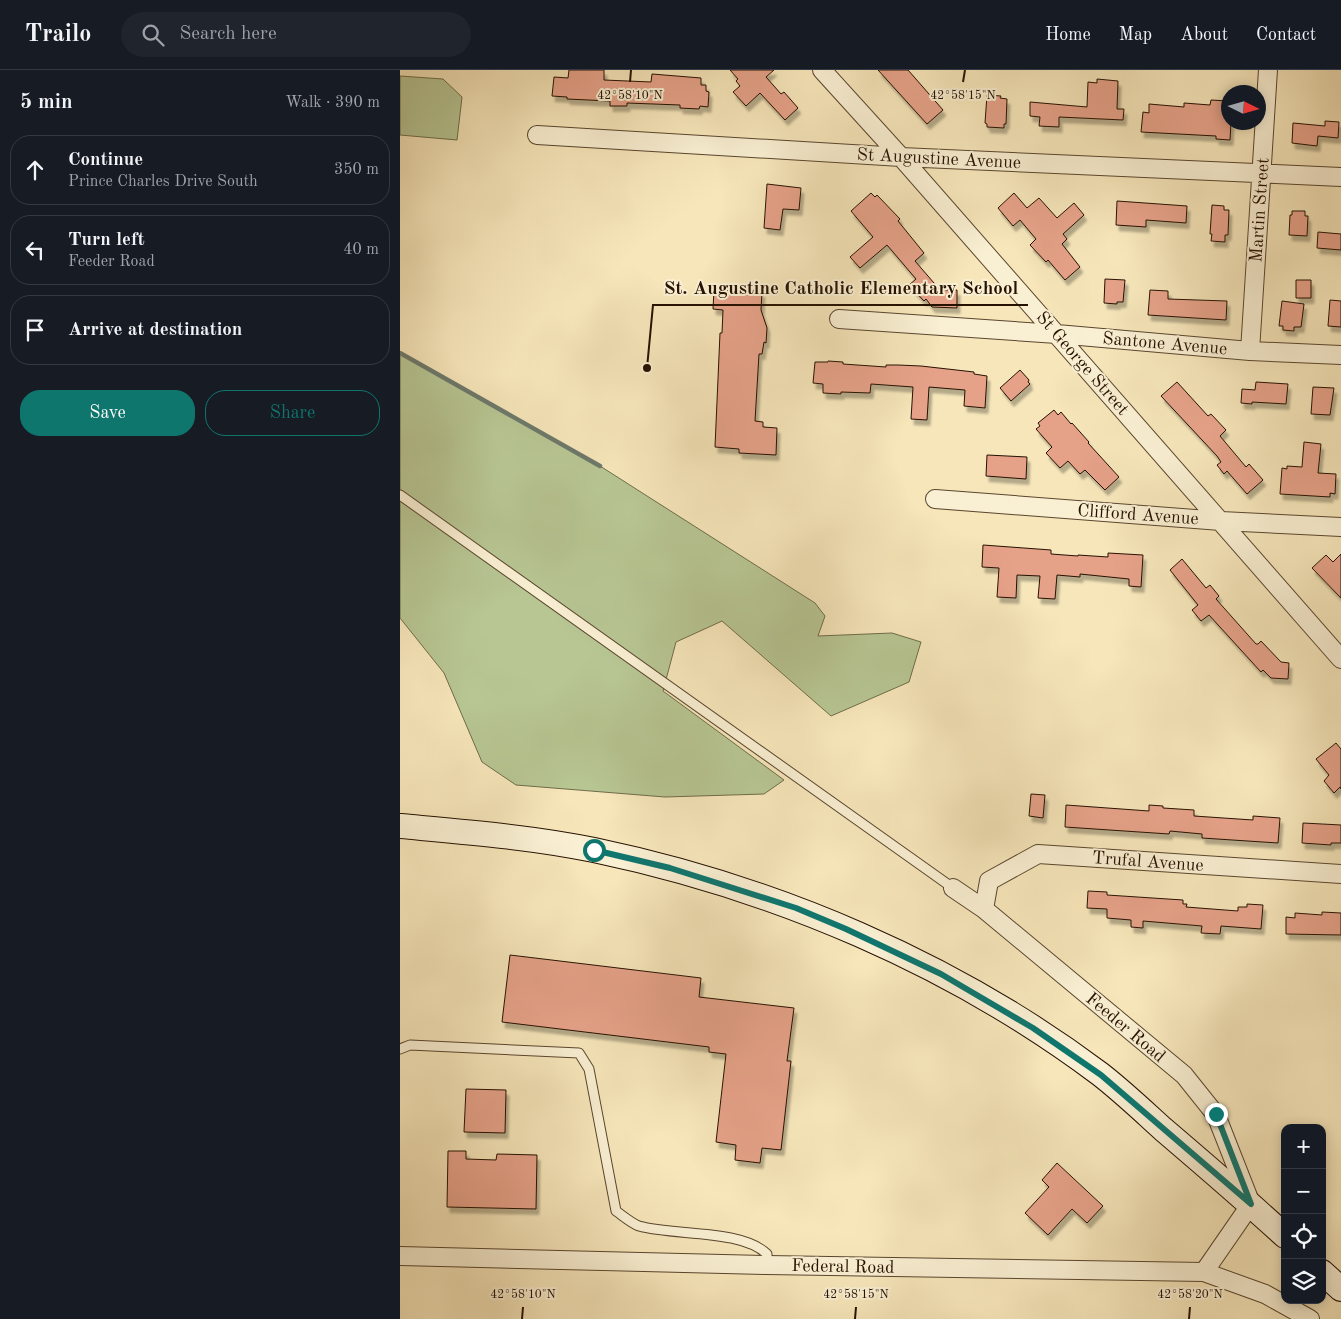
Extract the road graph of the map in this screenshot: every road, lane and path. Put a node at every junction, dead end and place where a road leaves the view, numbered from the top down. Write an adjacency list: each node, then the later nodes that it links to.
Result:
1 (822, 70): 4 (street, St George Street)
2 (1268, 70): 5 (street, Martin Street)
3 (537, 135): 4 (street, St Augustine Avenue)
4 (901, 157): 5 (street, St Augustine Avenue); 8 (street, St George Street)
5 (1261, 172): 6 (street, St Augustine Avenue); 9 (street, Martin Street)
6 (1341, 177)
7 (839, 319): 8 (street, Santone Avenue)
8 (1057, 334): 9 (street, Santone Avenue); 13 (street, St George Street)
9 (1250, 350): 10 (street, Santone Avenue)
10 (1341, 355)
11 (400, 495): 18 (lane)
12 (935, 499): 13 (street, Clifford Avenue)
13 (1221, 521): 14 (street, Clifford Avenue); 15 (street, St George Street)
14 (1341, 527)
15 (1341, 659)
16 (400, 826): 21 (main road)
17 (1341, 874): 19 (street, Trufal Avenue)
18 (953, 888): 19 (street, Feeder Road)
19 (984, 909): 21 (street, Feeder Road)
20 (400, 1049): 24 (lane)
21 (1251, 1204): 22 (main road); 25 (street)
22 (1281, 1232)
23 (400, 1256): 24 (street, Federal Road)
24 (767, 1265): 25 (street, Federal Road)
25 (1204, 1272): 28 (street, Federal Road)
26 (1326, 1276): 27 (main road)
27 (1341, 1289)
28 (1310, 1319)

